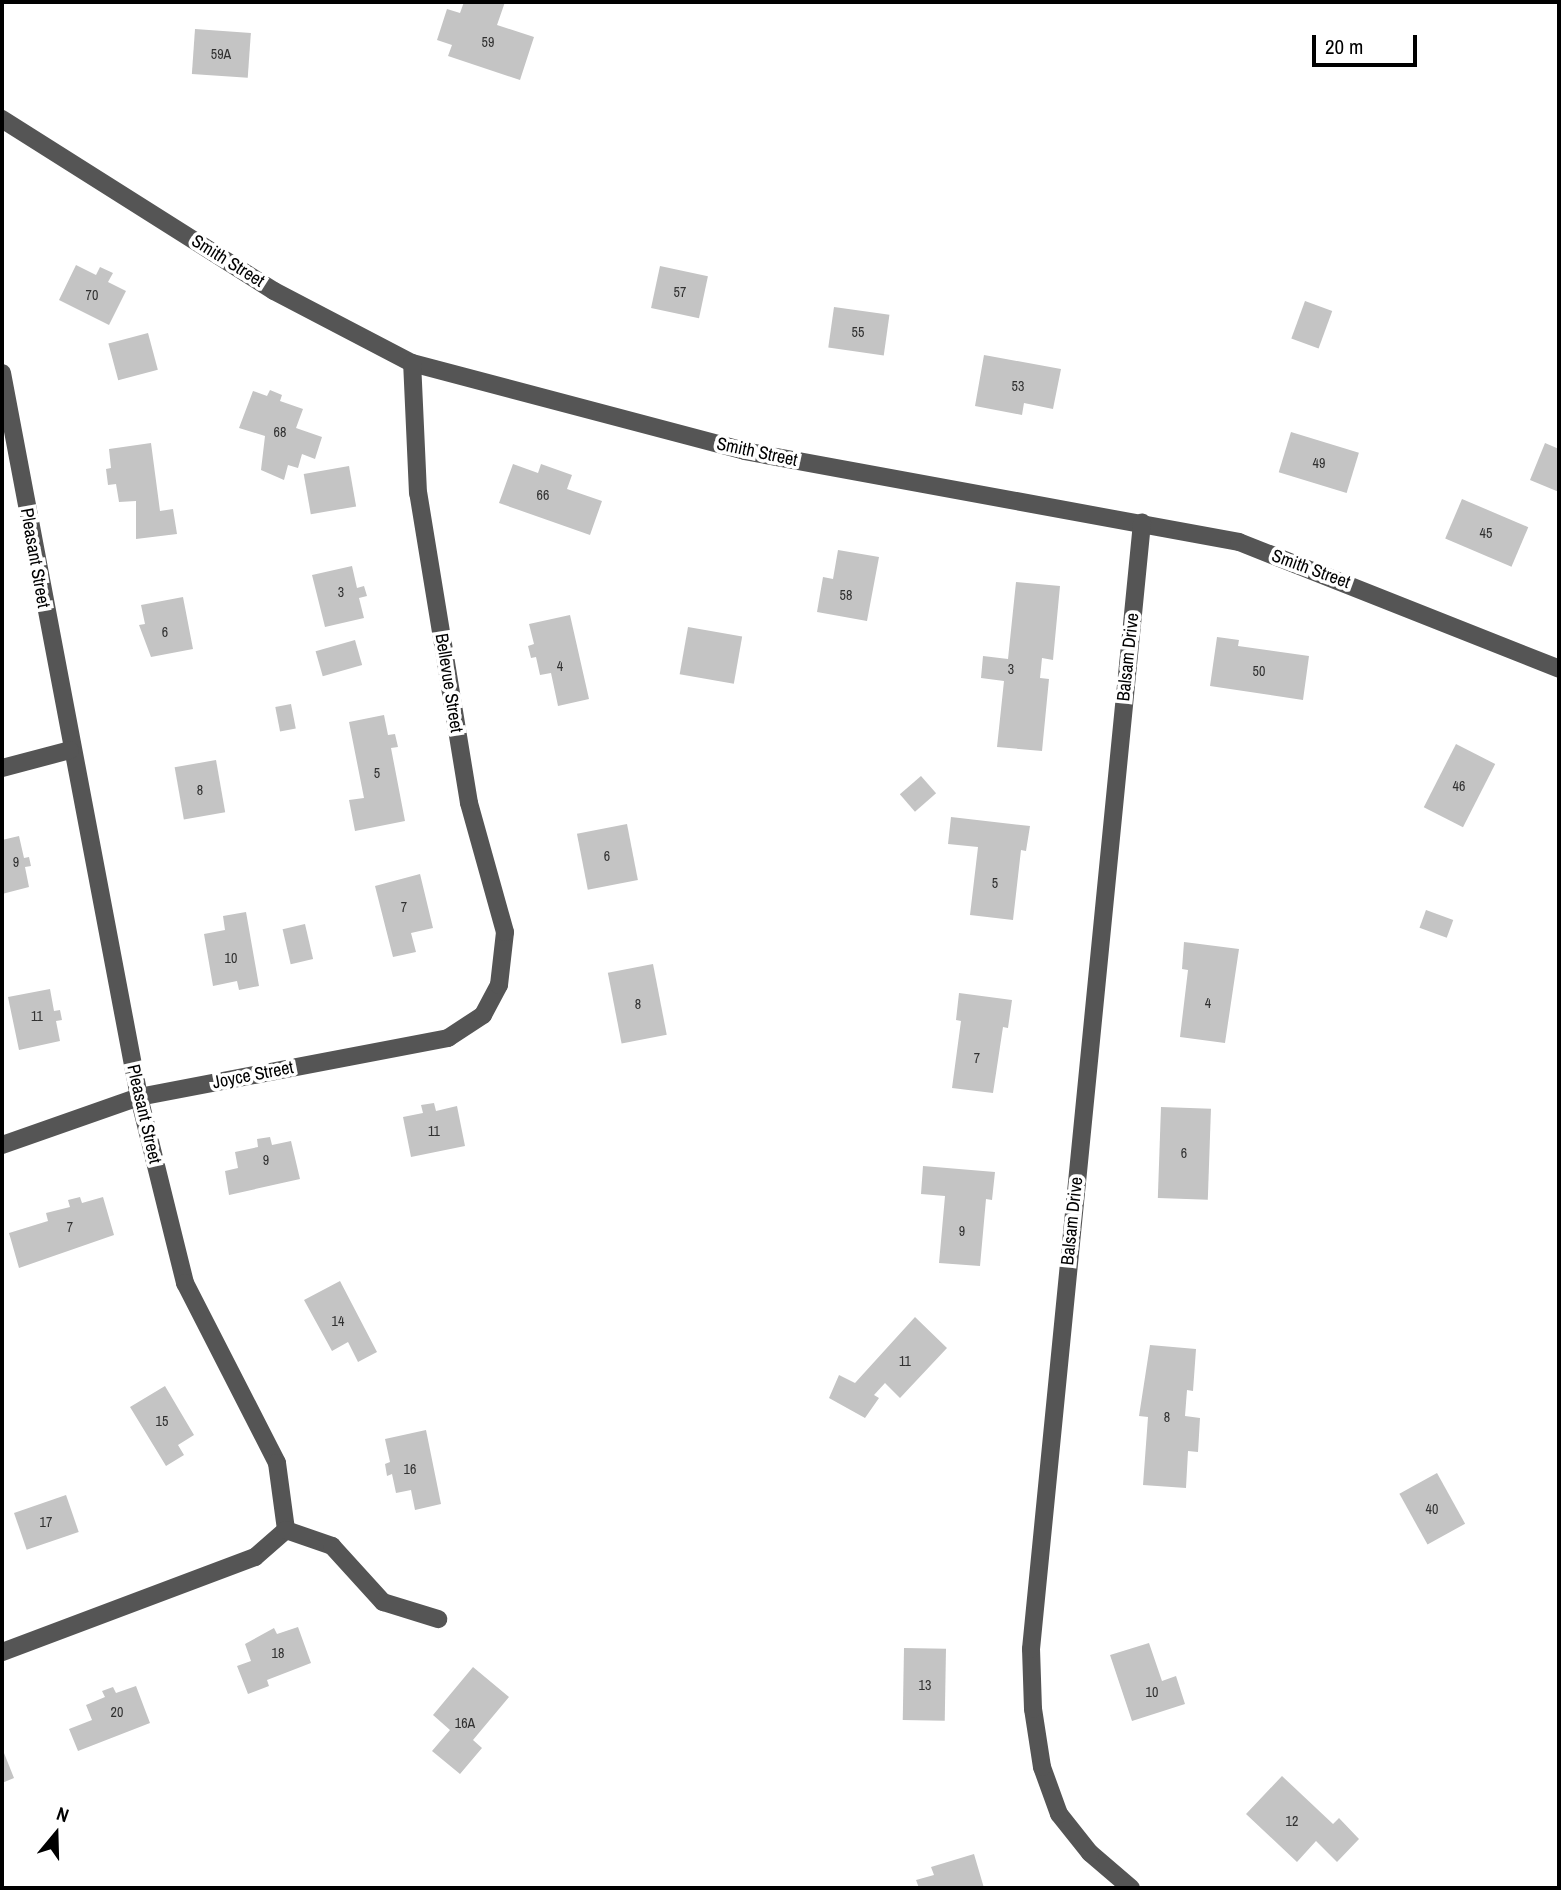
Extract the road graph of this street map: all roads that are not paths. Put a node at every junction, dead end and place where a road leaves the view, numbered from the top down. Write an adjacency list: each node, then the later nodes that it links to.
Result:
1 (2, 119): 2 (street, Smith Street)
2 (412, 363): 4 (street, Smith Street); 8 (street, Bellevue Street)
3 (2, 373): 6 (street, Pleasant Street)
4 (1142, 523): 5 (street, Smith Street); 14 (street, Balsam Drive)
5 (1559, 668)
6 (70, 750): 7 (street); 9 (street, Pleasant Street)
7 (2, 768)
8 (492, 997): 9 (street, Joyce Street)
9 (139, 1097): 10 (street, Joyce Street); 11 (street, Pleasant Street)
10 (2, 1145)
11 (286, 1530): 12 (street); 13 (street)
12 (438, 1619)
13 (2, 1652)
14 (1131, 1888)

